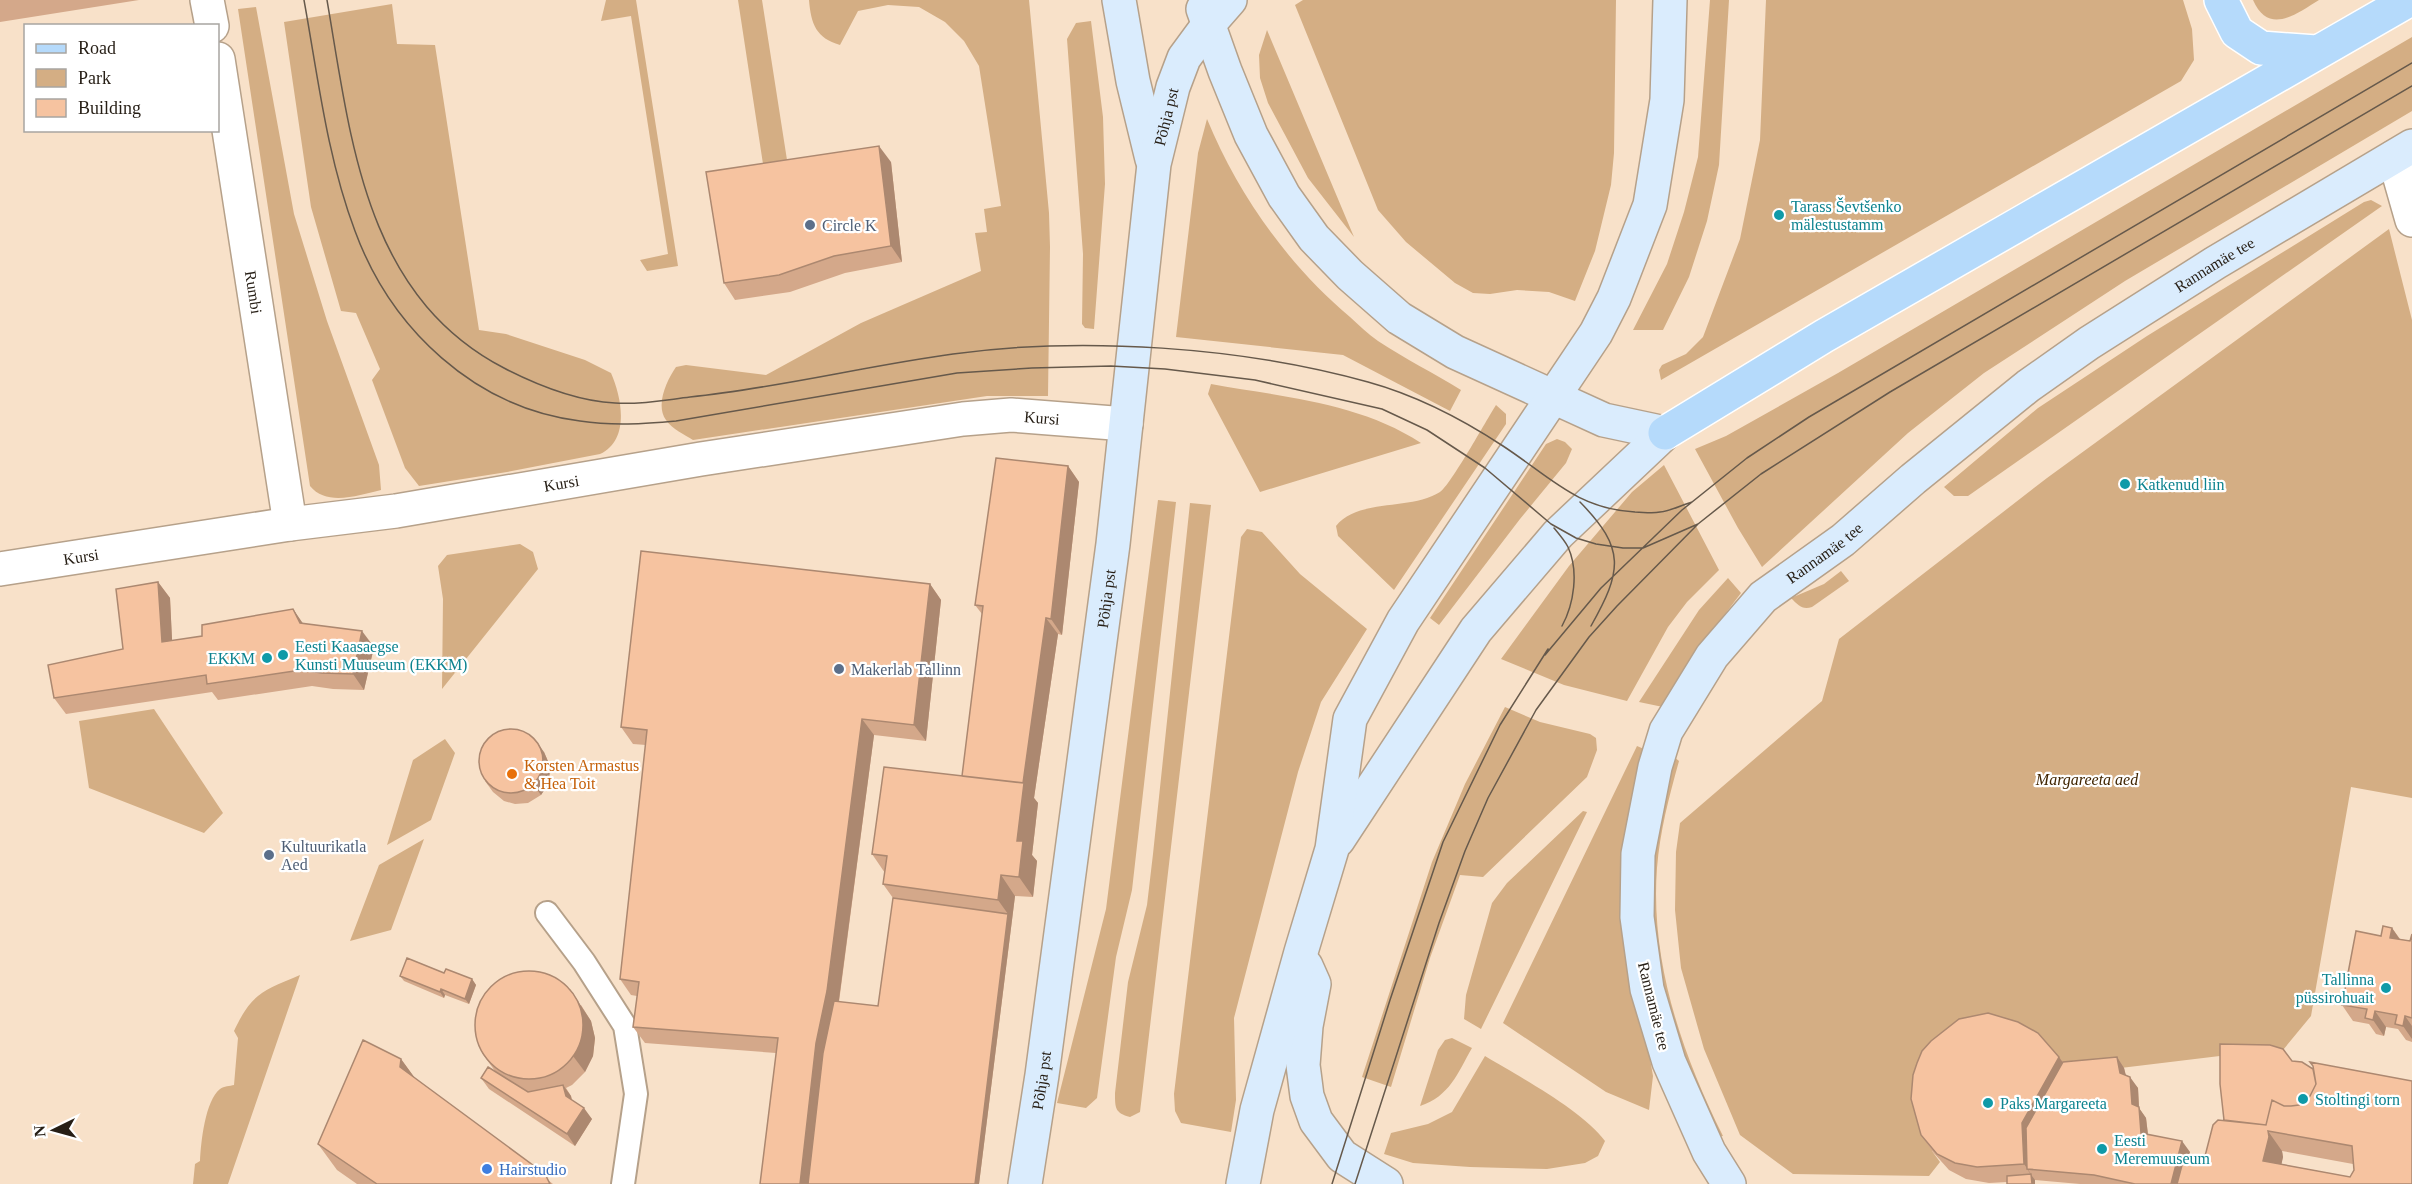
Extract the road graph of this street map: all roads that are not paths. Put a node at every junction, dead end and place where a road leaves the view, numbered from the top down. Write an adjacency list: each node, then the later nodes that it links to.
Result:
1 (207, 0): 8 (street)
2 (1119, 0): 12 (main road)
3 (1230, 0): 7 (main road, Põhja pst)
4 (1670, 0): 14 (main road)
5 (2221, 0): 9 (main road)
6 (2409, 0): 9 (main road)
7 (1204, 12): 12 (main road, Põhja pst); 14 (main road)
8 (212, 24)
9 (2316, 52): 16 (main road)
10 (219, 64): 17 (street, Rumbi)
11 (2403, 152): 13 (street); 26 (main road, Rannamäe tee)
12 (1154, 164): 15 (main road, Põhja pst)
13 (2412, 220)
14 (1553, 398): 16 (main road); 19 (main road)
15 (1126, 424): 17 (street, Kursi); 23 (main road, Põhja pst)
16 (1665, 433): 19 (main road)
17 (290, 525): 18 (street, Kursi)
18 (0, 569)
19 (1332, 849): 21 (main road)
20 (547, 913): 22 (lane)
21 (1301, 952): 24 (main road); 25 (main road)
22 (623, 1184)
23 (1025, 1184)
24 (1243, 1184)
25 (1386, 1184)
26 (1729, 1184)

